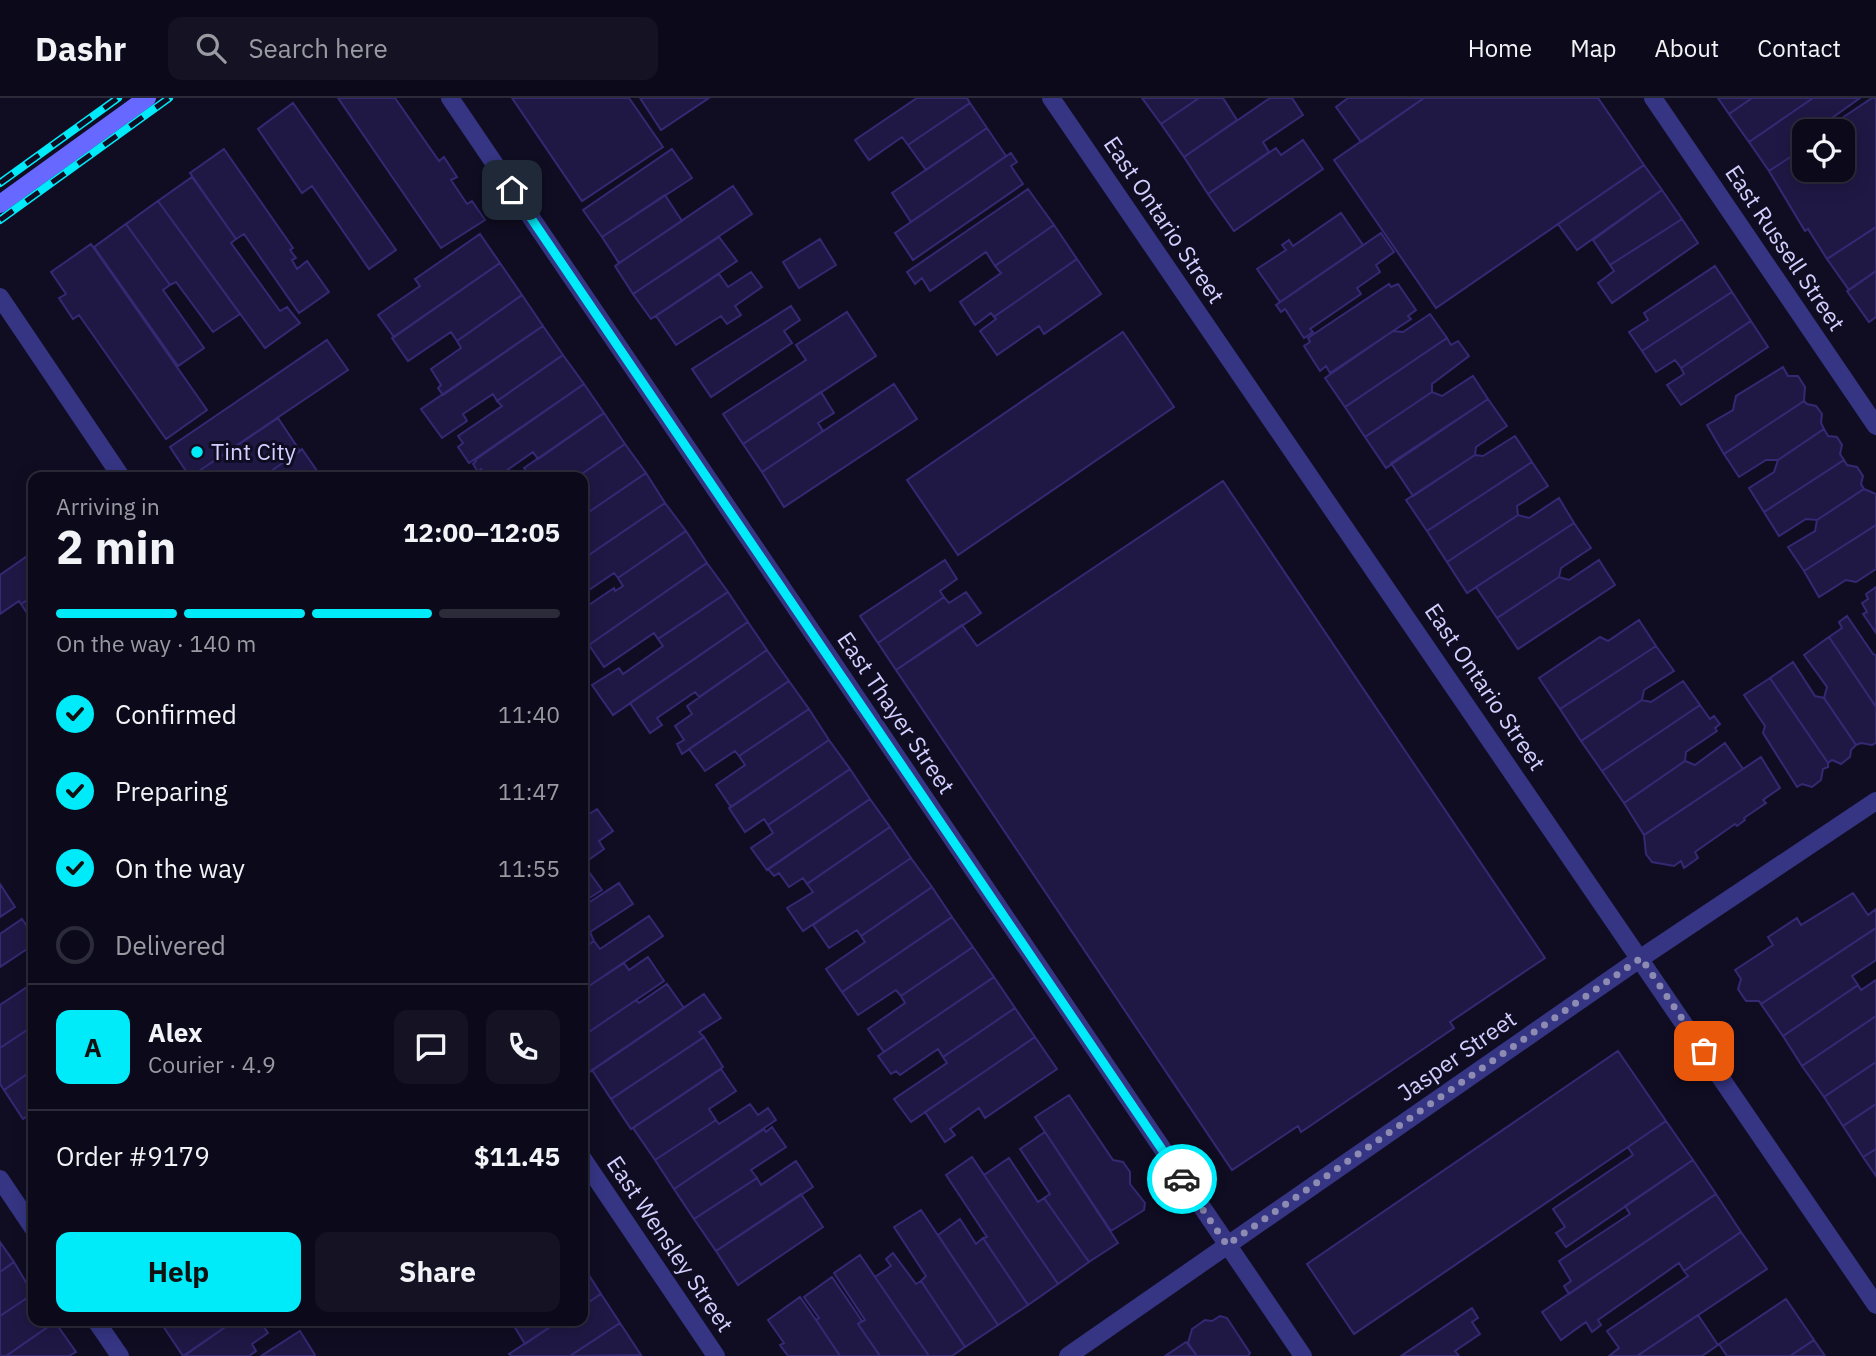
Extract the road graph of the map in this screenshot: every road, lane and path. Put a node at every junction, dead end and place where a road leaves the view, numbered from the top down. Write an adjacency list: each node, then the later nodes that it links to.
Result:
1 (147, 98): 5 (street)
2 (450, 98): 14 (street, East Thayer Street)
3 (1051, 98): 10 (street, East Ontario Street)
4 (1653, 98): 7 (street, East Russell Street)
5 (0, 204)
6 (0, 297): 8 (street)
7 (1876, 426)
8 (118, 472)
9 (1876, 801): 10 (street, Jasper Street)
10 (1641, 958): 14 (street, Jasper Street); 15 (street, East Ontario Street)
11 (588, 1166): 18 (street, East Wensley Street)
12 (0, 1179): 13 (street)
13 (28, 1221)
14 (1227, 1245): 19 (street, Jasper Street); 20 (street, East Thayer Street)
15 (1876, 1305)
16 (99, 1326): 17 (street)
17 (120, 1356)
18 (716, 1356)
19 (1068, 1356)
20 (1303, 1356)

